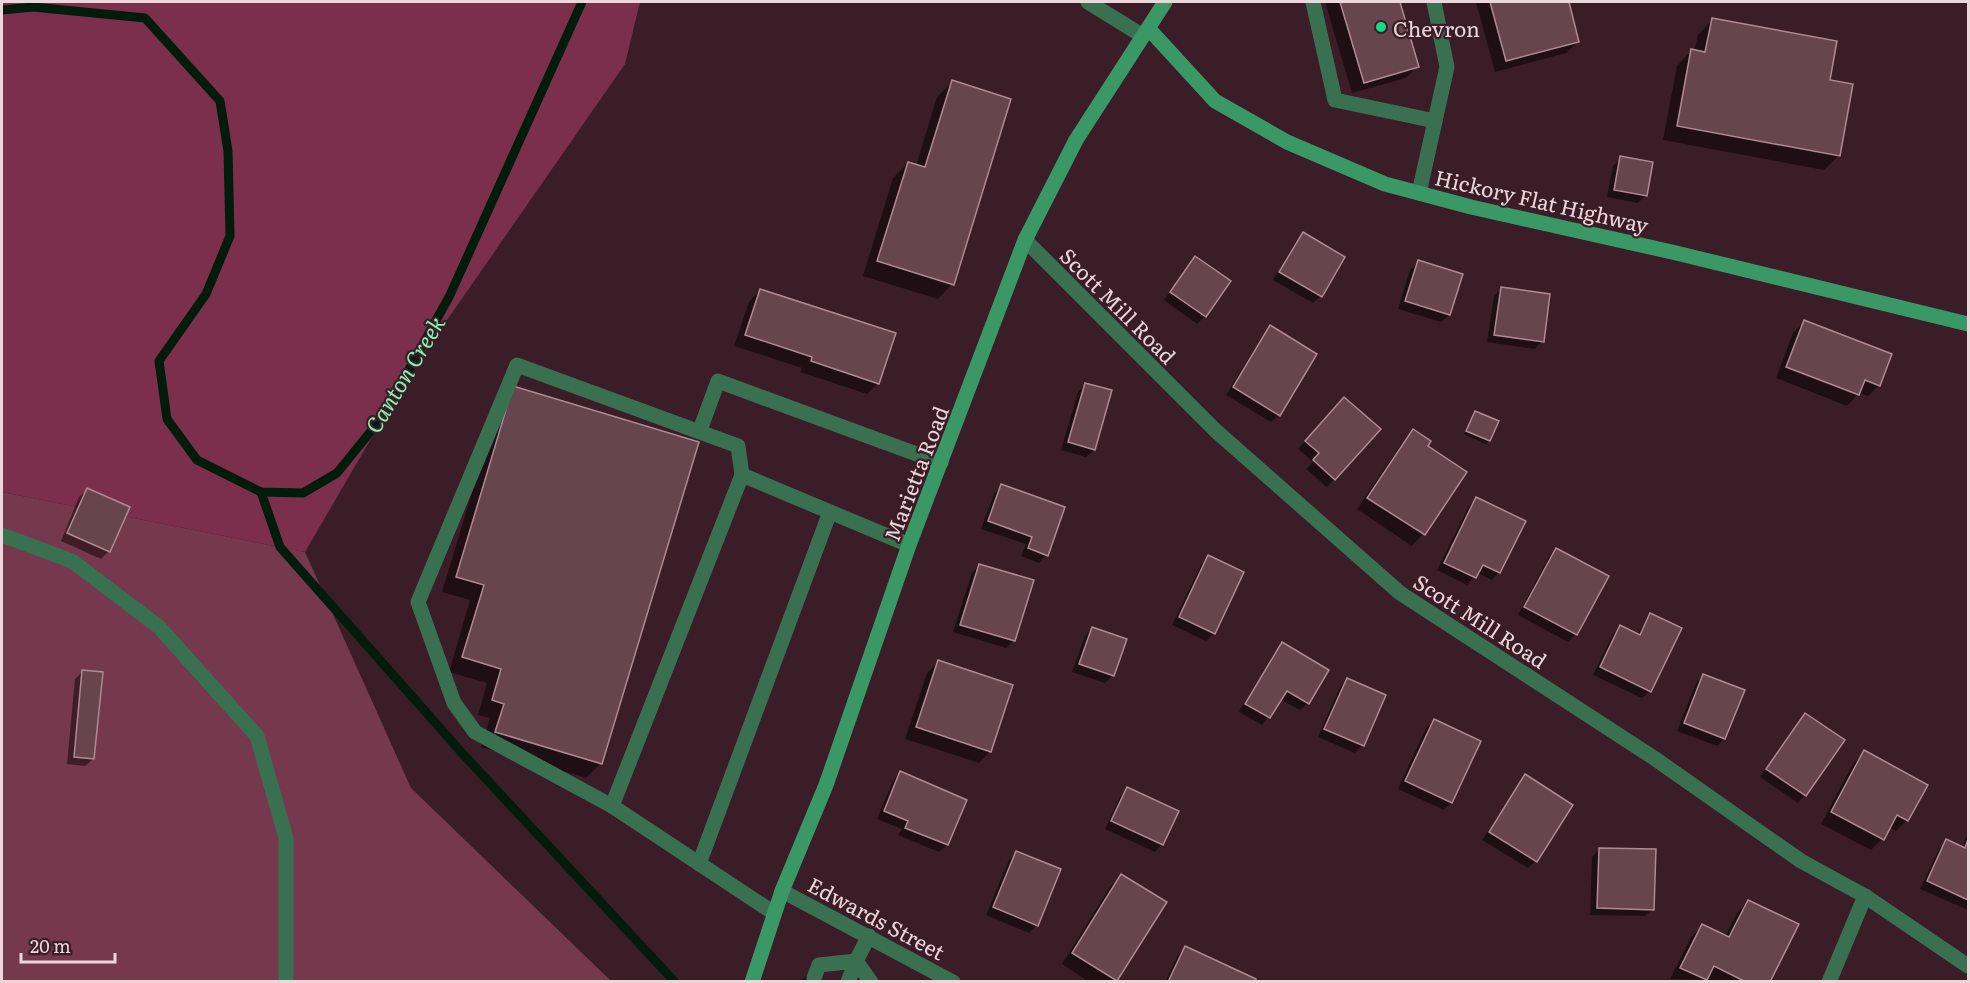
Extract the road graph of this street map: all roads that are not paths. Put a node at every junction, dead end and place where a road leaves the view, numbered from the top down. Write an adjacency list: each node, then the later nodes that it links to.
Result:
1 (1088, 2): 5 (street)
2 (1165, 2): 5 (street, Marietta Road)
3 (1313, 2): 6 (street)
4 (1434, 2): 6 (street)
5 (1146, 32): 7 (street, Hickory Flat Highway); 8 (street, Marietta Road)
6 (1436, 121): 7 (street)
7 (1419, 193): 9 (street, Hickory Flat Highway)
8 (1025, 240): 11 (street, Marietta Road); 19 (street, Scott Mill Road)
9 (1968, 324)
10 (700, 430): 11 (street); 12 (street); 16 (street)
11 (941, 463): 15 (street, Marietta Road)
12 (742, 476): 13 (street); 16 (street)
13 (830, 512): 15 (street); 17 (street)
14 (2, 535): 25 (street)
15 (909, 545): 18 (street, Marietta Road)
16 (612, 806): 17 (street)
17 (699, 864): 20 (street)
18 (782, 891): 20 (street, Marietta Road); 21 (street, Edwards Street)
19 (1865, 896): 23 (street, Scott Mill Road); 30 (street)
20 (774, 913): 26 (street, Marietta Road)
21 (869, 936): 22 (street); 29 (street, Edwards Street)
22 (856, 961): 24 (street); 27 (street); 28 (street)
23 (1968, 966)
24 (814, 978)
25 (286, 981)
26 (752, 981)
27 (848, 981)
28 (871, 981)
29 (953, 981)
30 (1829, 981)

